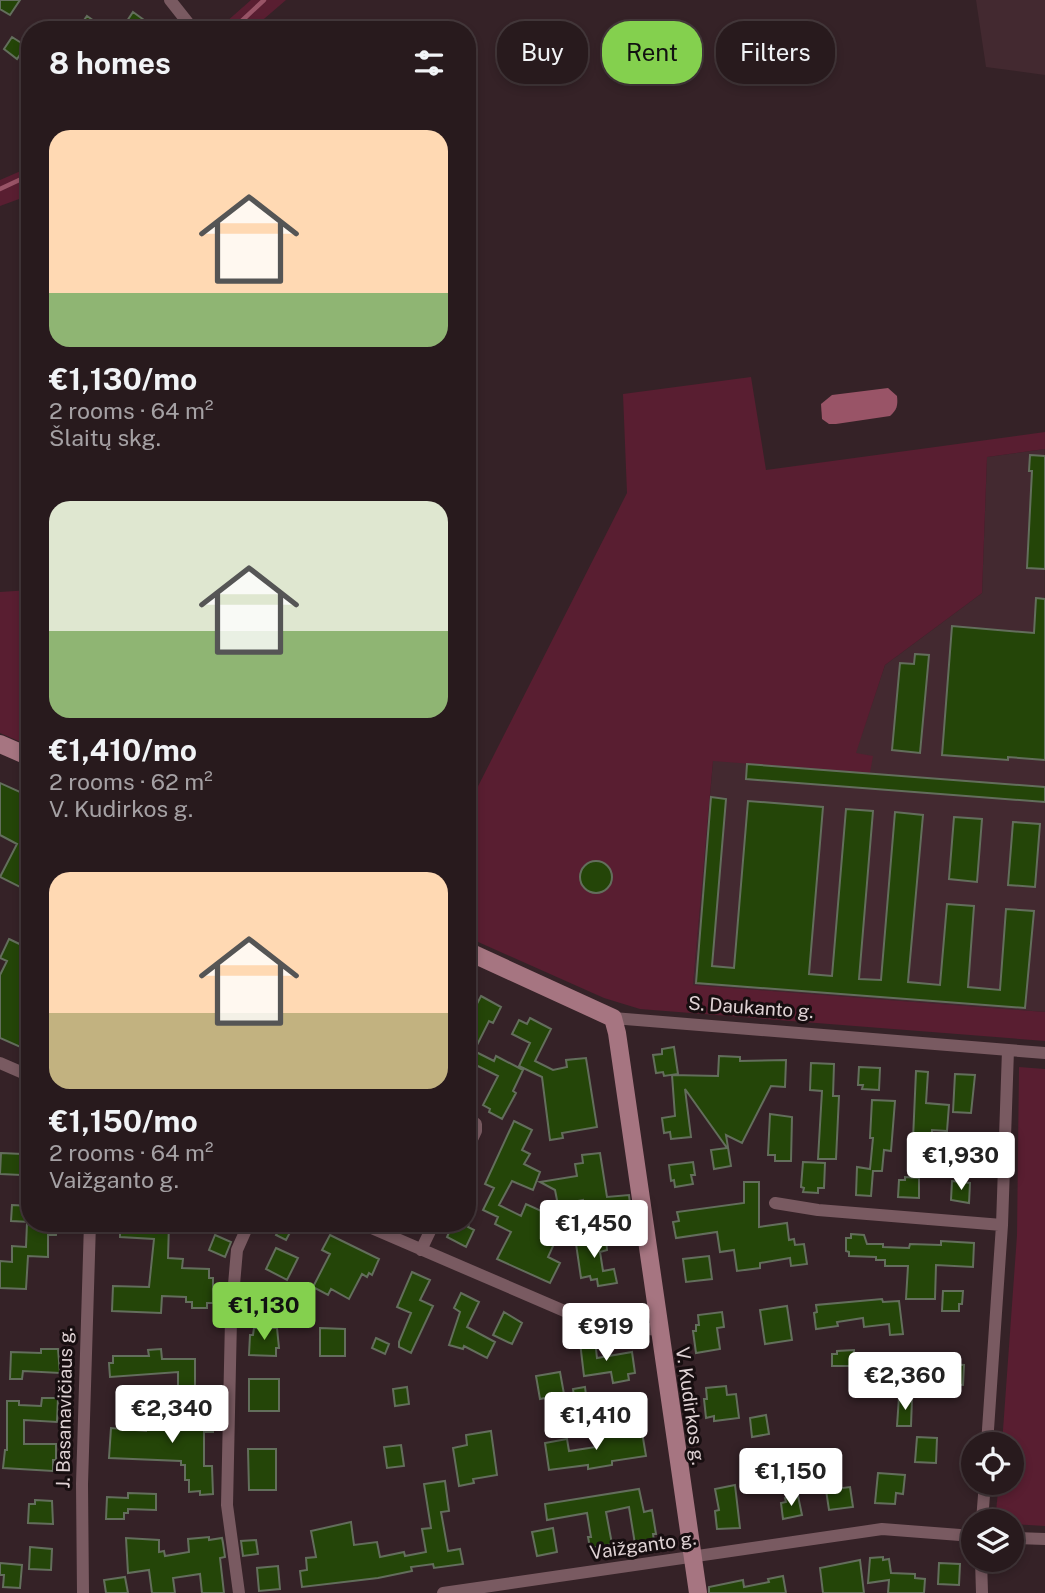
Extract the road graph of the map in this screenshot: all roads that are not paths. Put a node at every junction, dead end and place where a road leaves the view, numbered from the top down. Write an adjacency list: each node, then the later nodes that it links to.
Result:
1 (170, 0): 2 (street)
2 (187, 21)
3 (0, 744): 4 (street)
4 (21, 753)
5 (476, 955): 6 (street, S. Daukanto g.)
6 (612, 1018): 7 (street, S. Daukanto g.); 18 (street, V. Kudirkos g.)
7 (1008, 1050): 8 (street, S. Daukanto g.); 12 (street)
8 (1045, 1053)
9 (0, 1063): 10 (street)
10 (21, 1072)
11 (775, 1203): 12 (street)
12 (1002, 1225): 19 (street)
13 (90, 1232): 25 (street, J. Basanavičiaus g.)
14 (245, 1232): 26 (street)
15 (380, 1232): 17 (street)
16 (430, 1232): 17 (street)
17 (421, 1250): 18 (street)
18 (659, 1330): 23 (street, V. Kudirkos g.)
19 (989, 1432)
20 (961, 1535): 23 (street, Vaižganto g.)
21 (1024, 1538): 22 (street)
22 (1045, 1539)
23 (692, 1558): 27 (street, Vaižganto g.); 28 (street, V. Kudirkos g.)
24 (981, 1572): 29 (street)
25 (83, 1593)
26 (239, 1593)
27 (443, 1593)
28 (698, 1593)
29 (982, 1593)

